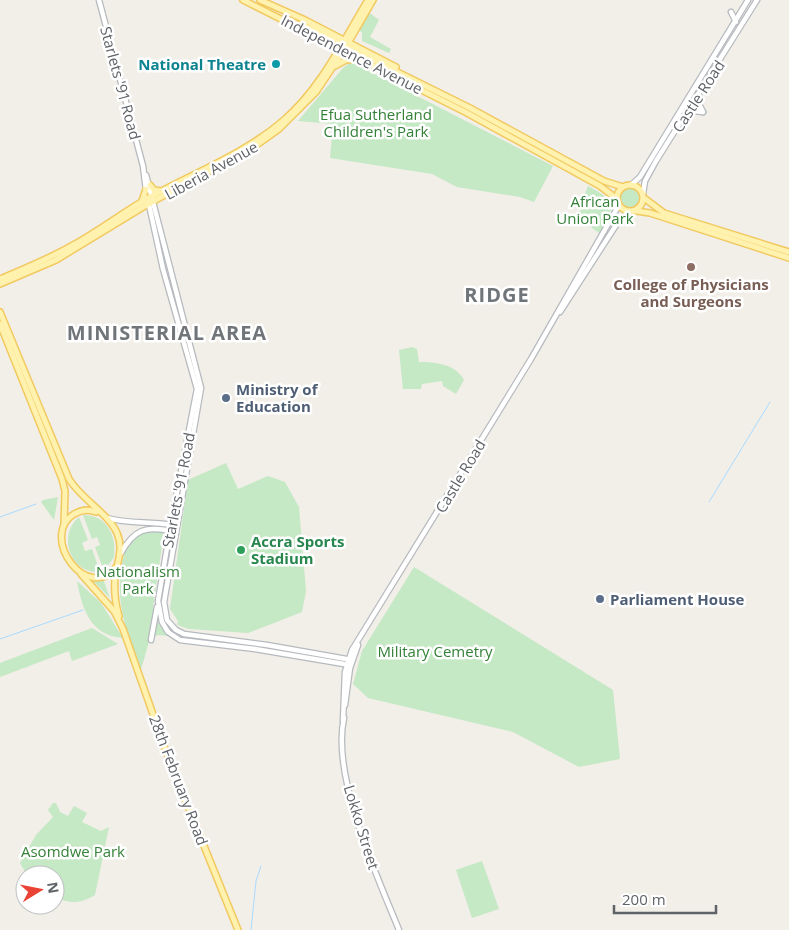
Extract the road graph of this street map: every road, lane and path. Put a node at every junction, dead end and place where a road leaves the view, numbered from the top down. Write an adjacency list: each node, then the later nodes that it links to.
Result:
1 (99, 0): 16 (main road, Starlets '91 Road)
2 (243, 0): 10 (main road, Independence Avenue)
3 (260, 0): 10 (main road, Independence Avenue)
4 (368, 0): 10 (main road, Liberia Avenue)
5 (373, 0): 10 (main road, Liberia Avenue)
6 (748, 0): 8 (main road, Castle Road)
7 (757, 0): 13 (main road, Castle Road)
8 (742, 11): 9 (main road, Castle Road); 9 (main road)
9 (736, 22): 15 (main road, Castle Road)
10 (344, 44): 11 (main road, Independence Avenue); 12 (main road, Liberia Avenue); 17 (main road, Independence Avenue); 18 (main road, Liberia Avenue)
11 (362, 58): 12 (main road); 21 (main road, Independence Avenue)
12 (331, 69): 18 (main road, Liberia Avenue)
13 (700, 93): 14 (main road, Castle Road); 14 (main road)
14 (686, 114): 19 (main road, Castle Road)
15 (631, 185): 17 (main road); 19 (main road)
16 (148, 187): 18 (main road); 20 (main road); 20 (main road, Starlets '91 Road)
17 (623, 187): 21 (main road)
18 (161, 194): 20 (main road, Liberia Avenue); 22 (main road)
19 (643, 196): 23 (main road); 25 (main road)
20 (149, 200): 22 (main road, Starlets '91 Road); 27 (main road, Liberia Avenue); 28 (main road, Liberia Avenue); 30 (main road, Starlets '91 Road)
21 (618, 202): 24 (main road); 31 (main road, Castle Road)
22 (155, 207): 33 (main road, Starlets '91 Road)
23 (636, 211): 24 (main road); 26 (main road)
24 (629, 212): 31 (main road, Castle Road)
25 (789, 252)
26 (789, 258)
27 (0, 279)
28 (0, 284)
29 (0, 312): 34 (main road)
30 (175, 312): 33 (main road); 36 (main road, Starlets '91 Road)
31 (557, 315): 48 (main road, Castle Road)
32 (0, 324): 38 (main road)
33 (186, 328): 39 (main road, Starlets '91 Road)
34 (99, 513): 35 (main road); 38 (main road)
35 (107, 518): 37 (main road); 41 (main road)
36 (172, 518): 37 (main road); 39 (main road, Starlets '91 Road)
37 (163, 524): 39 (main road)
38 (64, 525): 45 (main road)
39 (173, 525): 40 (main road, Starlets '91 Road)
40 (171, 533): 41 (main road, 28th February Road); 43 (main road, Starlets '91 Road); 44 (main road, Starlets '91 Road)
41 (121, 553): 42 (main road, 28th February Road)
42 (118, 564): 45 (main road); 47 (main road, 28th February Road)
43 (163, 572): 44 (main road); 46 (main road, Starlets '91 Road)
44 (169, 573): 50 (main road, Starlets '91 Road)
45 (81, 574): 47 (main road, 28th February Road)
46 (158, 606): 49 (main road); 50 (main road, Starlets '91 Road)
47 (123, 629): 56 (main road, 28th February Road)
48 (362, 637): 51 (main road, Castle Road); 53 (main road, Castle Road)
49 (150, 640)
50 (235, 643): 52 (main road, Starlets '91 Road)
51 (352, 650): 52 (main road); 53 (main road, Castle Road)
52 (337, 660): 53 (main road, Starlets '91 Road); 54 (main road)
53 (349, 662): 54 (main road, Lokko Street); 55 (main road, Lokko Street)
54 (345, 672): 55 (main road, Lokko Street)
55 (343, 721): 57 (main road, Lokko Street)
56 (238, 930)
57 (399, 930)

